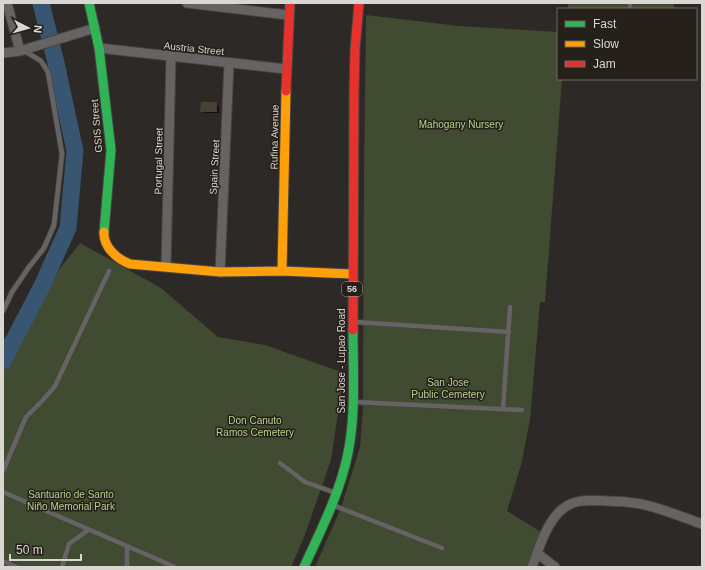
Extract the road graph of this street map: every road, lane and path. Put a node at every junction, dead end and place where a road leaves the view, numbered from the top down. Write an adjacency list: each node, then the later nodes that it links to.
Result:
1 (7, 3): 9 (street)
2 (90, 3): 7 (main road, GSIS Street)
3 (187, 3): 6 (street)
4 (290, 3): 6 (main road, Rufina Avenue)
5 (359, 3): 18 (main road, San Jose - Lupao Road / 56)
6 (288, 15): 13 (main road, Rufina Avenue)
7 (95, 28): 8 (main road, GSIS Street); 9 (street)
8 (99, 48): 11 (street, Austria Street); 14 (main road, GSIS Street)
9 (21, 50): 10 (street); 20 (lane)
10 (3, 53)
11 (171, 56): 12 (street, Austria Street); 14 (street, Portugal Street)
12 (229, 63): 13 (street, Austria Street); 17 (street, Spain Street)
13 (286, 69): 16 (main road, Rufina Avenue)
14 (166, 267): 17 (main road)
15 (109, 271): 27 (lane)
16 (282, 271): 17 (main road); 18 (main road)
17 (220, 272)
18 (352, 274): 21 (main road, San Jose - Lupao Road / 56)
19 (510, 307): 22 (lane)
20 (3, 311)
21 (352, 322): 22 (lane); 23 (main road, San Jose - Lupao Road / 56)
22 (509, 332): 24 (lane)
23 (352, 402): 24 (lane); 29 (main road, San Jose - Lupao Road / 56)
24 (503, 409): 25 (lane)
25 (522, 410)
26 (280, 463): 29 (lane)
27 (3, 471)
28 (3, 492): 32 (lane)
29 (336, 494): 30 (main road, San Jose - Lupao Road / 56)
30 (332, 504): 34 (lane); 41 (main road, San Jose - Lupao Road / 56)
31 (702, 524): 35 (street)
32 (88, 530): 33 (lane); 38 (lane)
33 (127, 546): 39 (lane); 40 (lane)
34 (442, 548)
35 (538, 553): 42 (street); 43 (street)
36 (3, 561): 37 (lane)
37 (16, 567)
38 (62, 567)
39 (127, 567)
40 (175, 567)
41 (304, 567)
42 (532, 567)
43 (555, 567)

